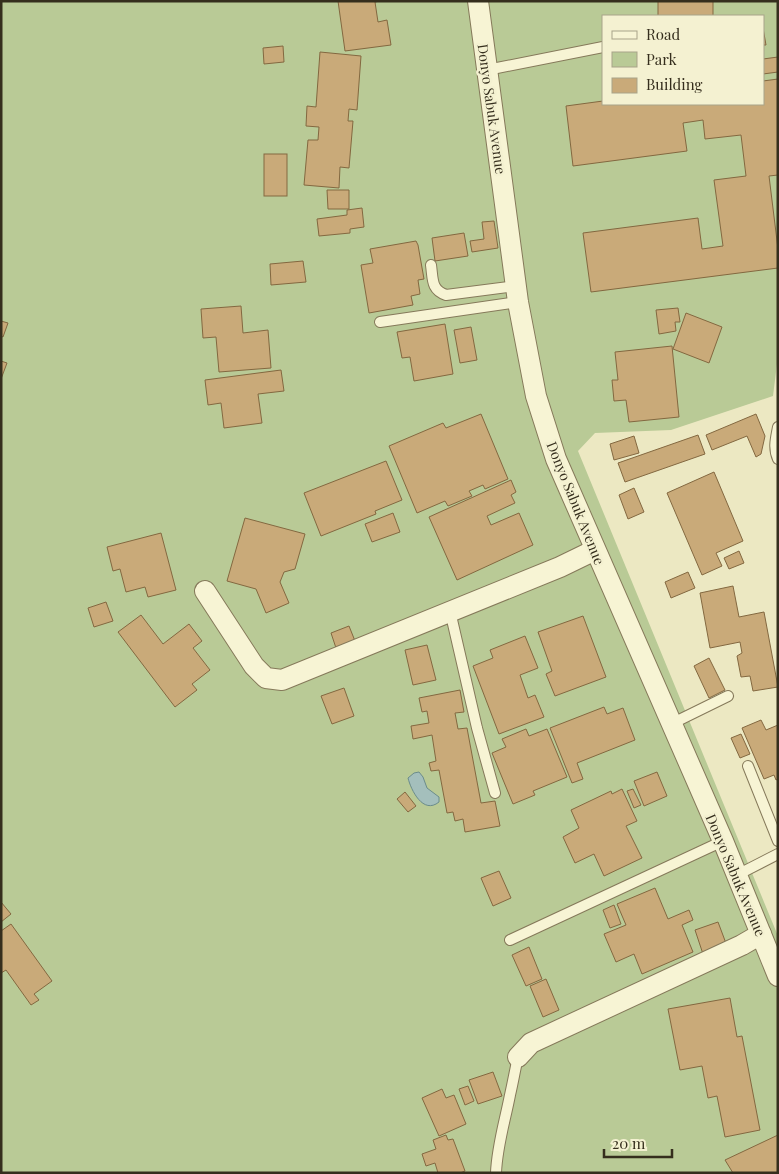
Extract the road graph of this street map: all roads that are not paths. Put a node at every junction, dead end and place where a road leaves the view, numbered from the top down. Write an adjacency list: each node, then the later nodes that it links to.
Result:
1 (478, 1): 3 (street, Donyo Sabuk Avenue)
2 (602, 47): 3 (lane)
3 (487, 70): 5 (street, Donyo Sabuk Avenue)
4 (431, 265): 5 (lane)
5 (517, 294): 6 (lane); 9 (street, Donyo Sabuk Avenue)
6 (380, 322)
7 (778, 427): 8 (lane)
8 (778, 459)
9 (595, 550): 11 (street); 13 (street, Donyo Sabuk Avenue)
10 (205, 591): 11 (street)
11 (450, 612): 15 (lane)
12 (728, 696): 13 (lane)
13 (671, 724): 17 (street, Donyo Sabuk Avenue)
14 (748, 766): 16 (lane)
15 (494, 793)
16 (778, 840)
17 (722, 842): 19 (street, Donyo Sabuk Avenue); 21 (lane)
18 (778, 854): 19 (lane)
19 (737, 875): 20 (street, Donyo Sabuk Avenue)
20 (761, 934): 22 (street, Donyo Sabuk Avenue); 23 (street)
21 (510, 940)
22 (778, 976)
23 (518, 1057): 24 (lane)
24 (496, 1173)

